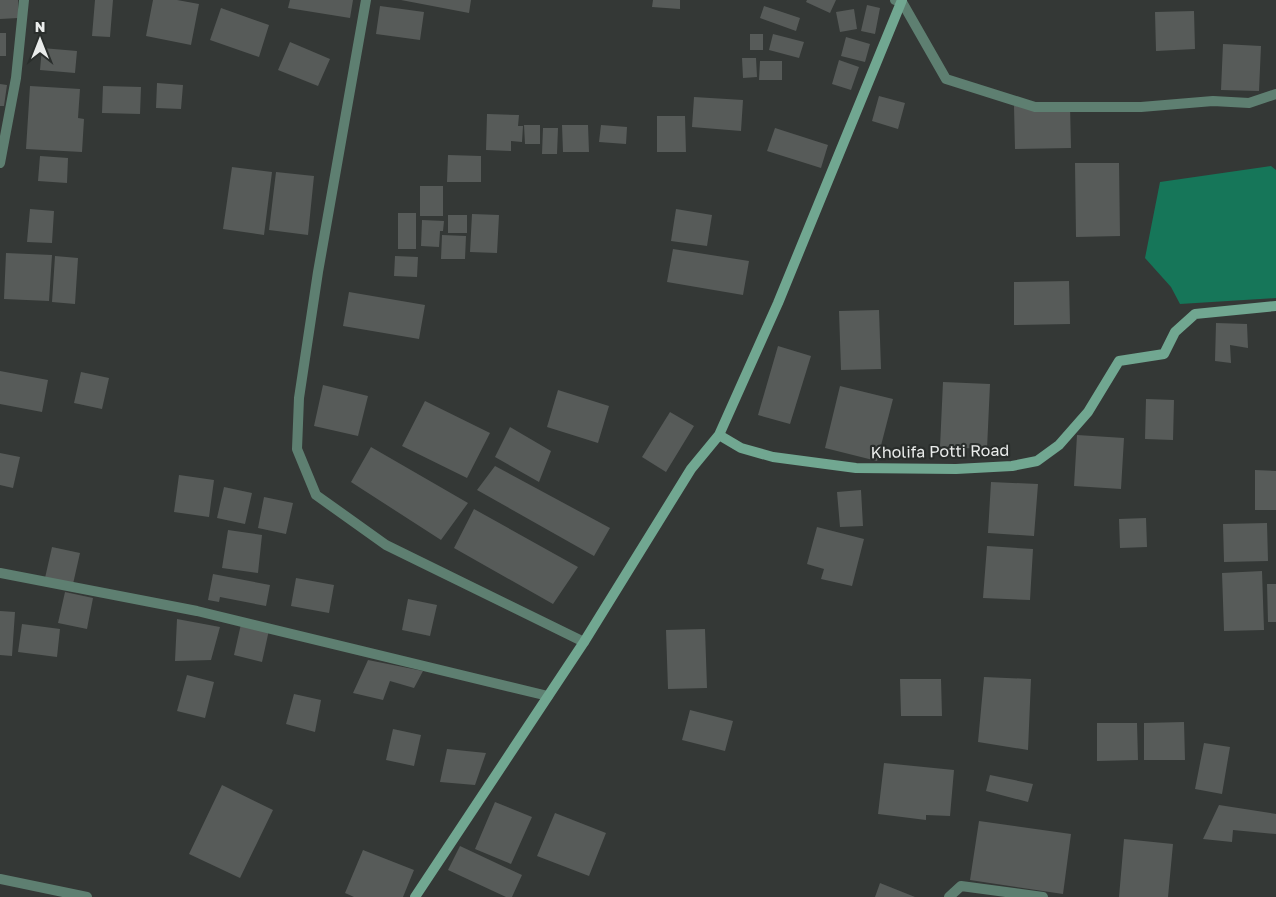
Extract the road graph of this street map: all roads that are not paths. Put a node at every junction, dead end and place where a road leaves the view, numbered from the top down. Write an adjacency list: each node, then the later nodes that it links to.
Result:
1 (24, 0): 5 (street)
2 (366, 0): 9 (street)
3 (900, 1): 4 (street); 7 (street)
4 (1276, 94)
5 (0, 163)
6 (1276, 306): 7 (street, Kholifa Potti Road)
7 (720, 436): 9 (street)
8 (0, 574): 10 (street)
9 (584, 642): 10 (street)
10 (548, 696): 13 (street)
11 (0, 879): 12 (street)
12 (87, 897)
13 (415, 897)
14 (949, 897): 15 (street)
15 (1043, 897)

